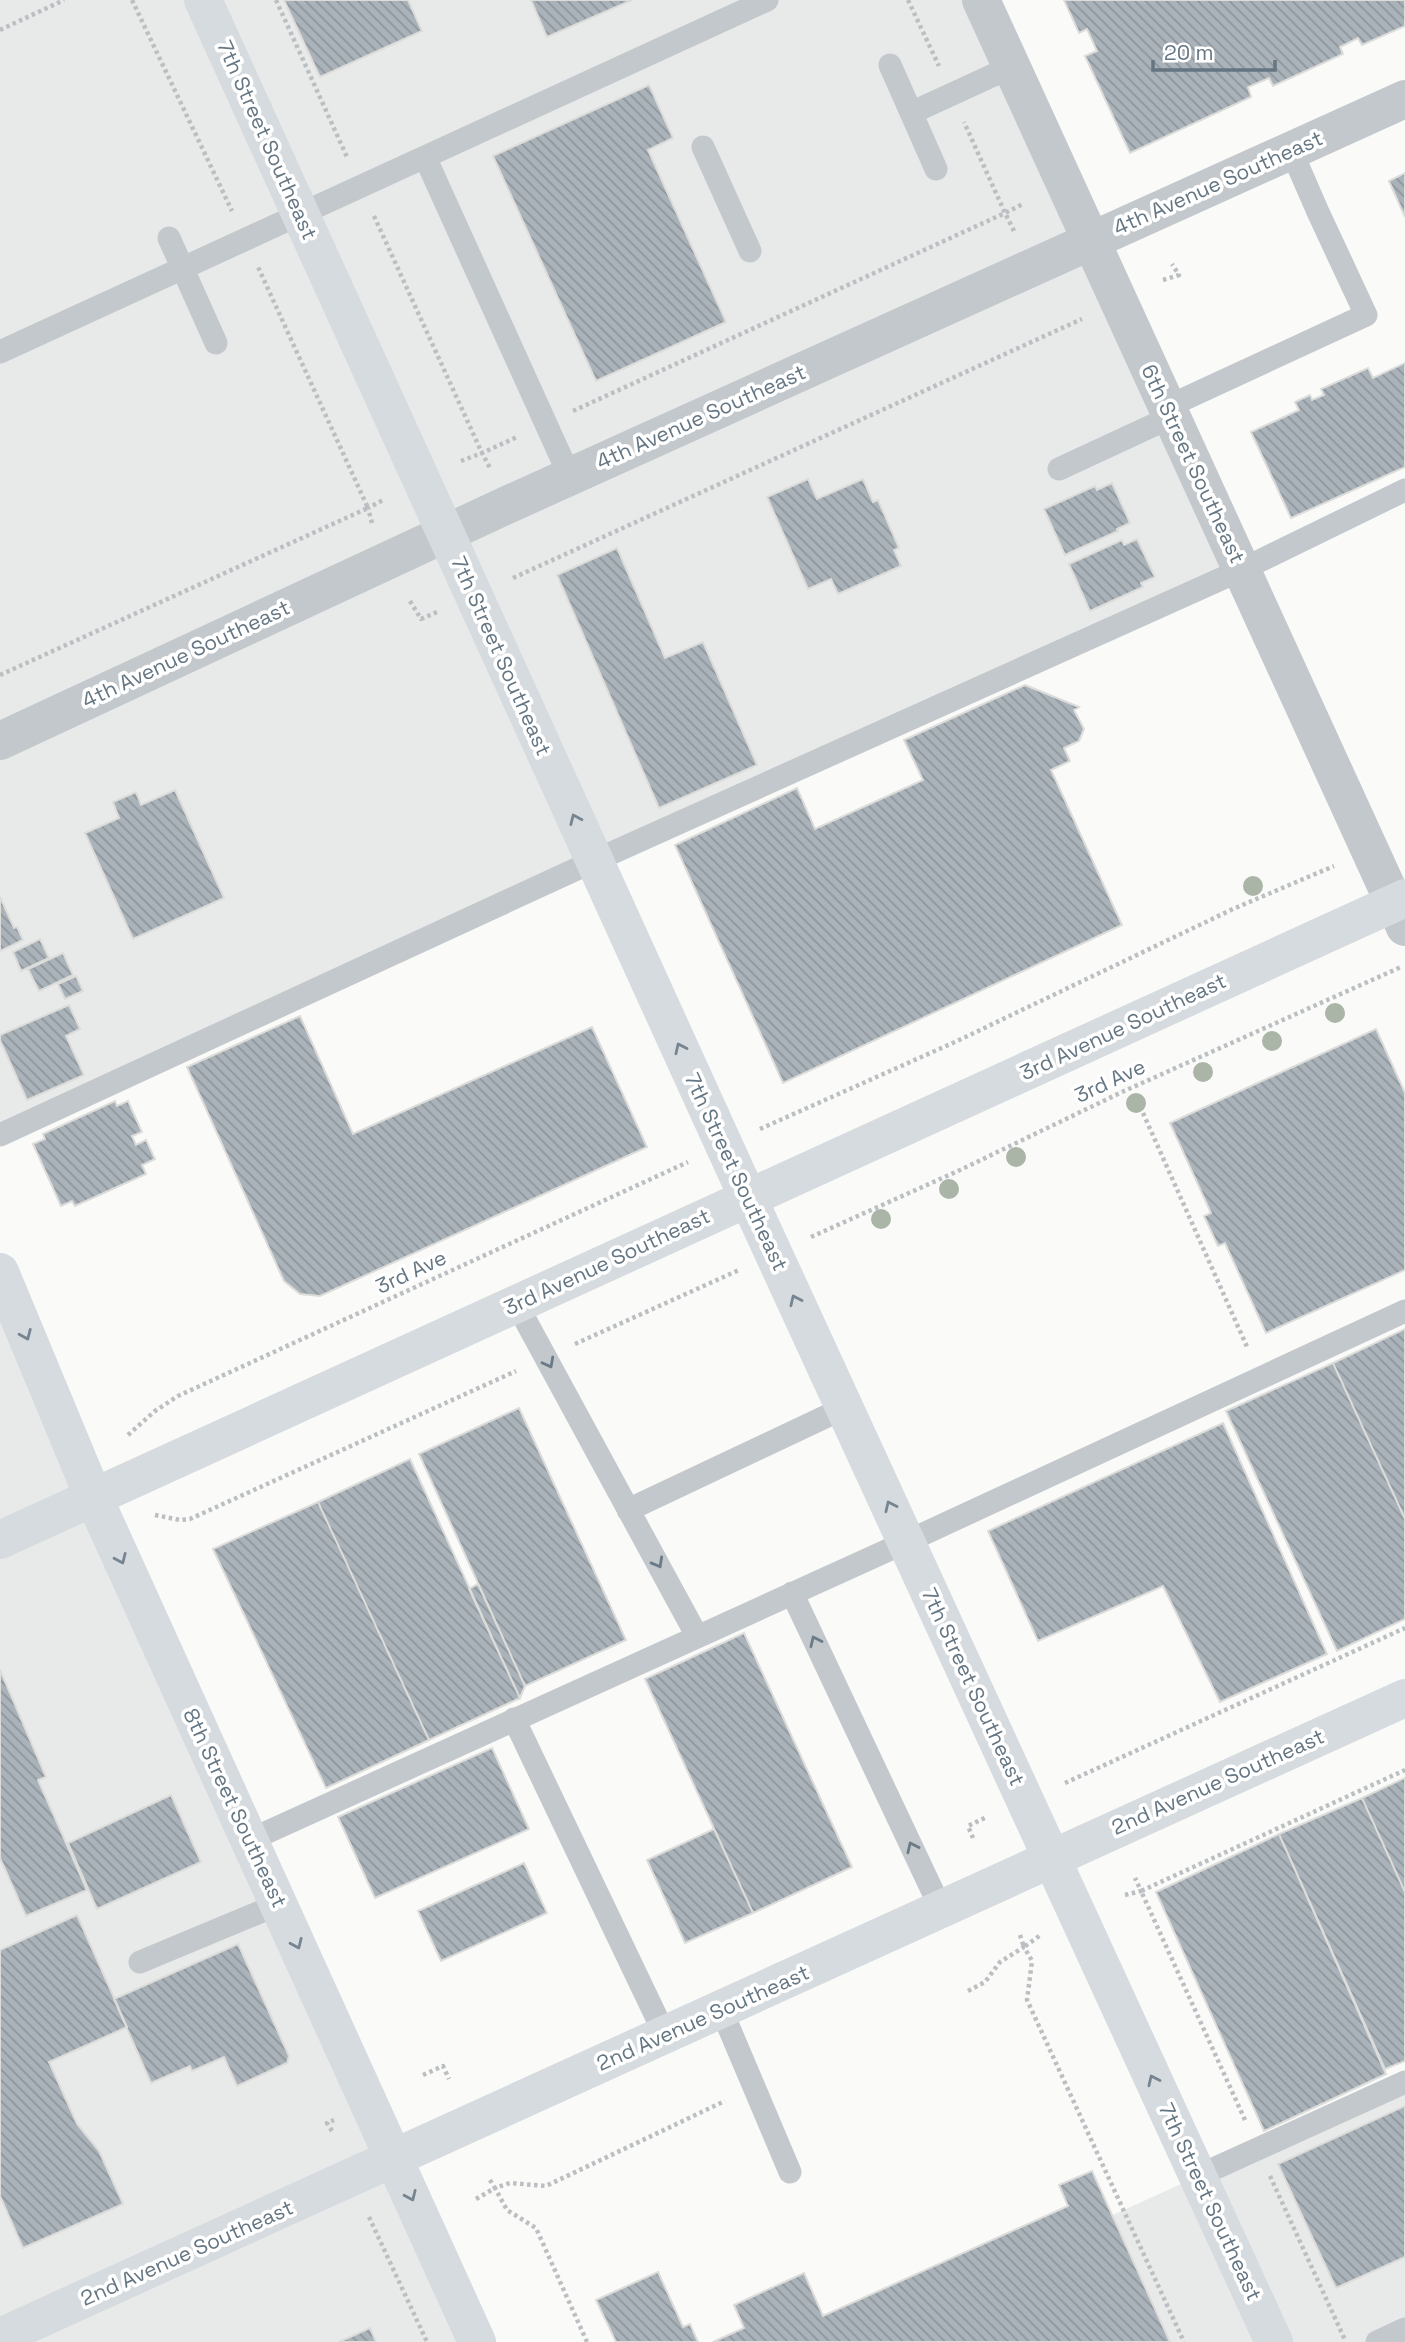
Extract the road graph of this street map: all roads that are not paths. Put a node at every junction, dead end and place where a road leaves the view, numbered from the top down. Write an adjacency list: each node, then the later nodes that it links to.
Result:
1 (203, 0): 12 (main road, 7th Street Southeast)
2 (767, 0): 10 (lane)
3 (981, 0): 5 (street, 6th Street Southeast)
4 (890, 65): 7 (lane)
5 (1012, 67): 7 (lane); 14 (street, 6th Street Southeast)
6 (1405, 99): 9 (street, 4th Avenue Southeast)
7 (911, 113): 11 (lane)
8 (703, 147): 15 (lane)
9 (1291, 150): 14 (street, 4th Avenue Southeast); 19 (lane)
10 (425, 157): 12 (lane); 21 (lane)
11 (936, 169)
12 (300, 214): 16 (lane); 23 (main road, 7th Street Southeast)
13 (169, 238): 16 (lane)
14 (1091, 241): 19 (street, 6th Street Southeast); 21 (street, 4th Avenue Southeast)
15 (750, 251)
16 (183, 268): 17 (lane); 18 (lane)
17 (216, 343)
18 (0, 352)
19 (1169, 412): 20 (lane); 24 (street, 6th Street Southeast)
20 (1059, 469)
21 (570, 477): 23 (street, 4th Avenue Southeast)
22 (1405, 490): 24 (lane)
23 (445, 533): 25 (street, 4th Avenue Southeast); 26 (main road, 7th Street Southeast, one-way to 23)
24 (1241, 570): 26 (lane); 27 (street, 6th Street Southeast)
25 (0, 741)
26 (594, 861): 28 (lane); 29 (main road, 7th Street Southeast, one-way to 26)
27 (1401, 909): 29 (main road, 3rd Avenue Southeast)
28 (0, 1135)
29 (748, 1198): 31 (main road, 3rd Avenue Southeast); 33 (main road, 7th Street Southeast, one-way to 29)
30 (0, 1272): 34 (main road, 8th Street Southeast, one-way to 34)
31 (516, 1303): 34 (main road, 3rd Avenue Southeast); 35 (lane, one-way to 35)
32 (1405, 1311): 37 (lane)
33 (844, 1408): 35 (lane); 37 (main road, 7th Street Southeast, one-way to 33)
34 (93, 1496): 36 (main road, 3rd Avenue Southeast); 42 (main road, 8th Street Southeast, one-way to 42)
35 (628, 1510): 39 (lane, one-way to 39)
36 (0, 1540)
37 (906, 1542): 38 (lane); 43 (main road, 7th Street Southeast)
38 (792, 1593): 39 (lane); 45 (lane, one-way to 38)
39 (697, 1636): 41 (lane)
40 (1405, 1698): 43 (main road, 2nd Avenue Southeast)
41 (514, 1719): 42 (lane); 48 (lane)
42 (250, 1840): 44 (main road, 8th Street Southeast)
43 (1052, 1858): 45 (main road, 2nd Avenue Southeast); 52 (main road, 7th Street Southeast, one-way to 43)
44 (279, 1904): 46 (lane); 50 (main road, 8th Street Southeast, one-way to 50)
45 (941, 1909): 47 (main road, 2nd Avenue Southeast)
46 (140, 1962)
47 (721, 2009): 48 (main road, 2nd Avenue Southeast); 51 (lane)
48 (665, 2035): 50 (main road, 2nd Avenue Southeast)
49 (1405, 2082): 52 (lane)
50 (394, 2158): 54 (main road, 2nd Avenue Southeast); 55 (main road, 8th Street Southeast, one-way to 55)
51 (790, 2172)
52 (1198, 2176): 56 (main road, 7th Street Southeast)
53 (1405, 2329): 57 (lane)
54 (12, 2336)
55 (477, 2342)
56 (1274, 2342)
57 (1377, 2342)

